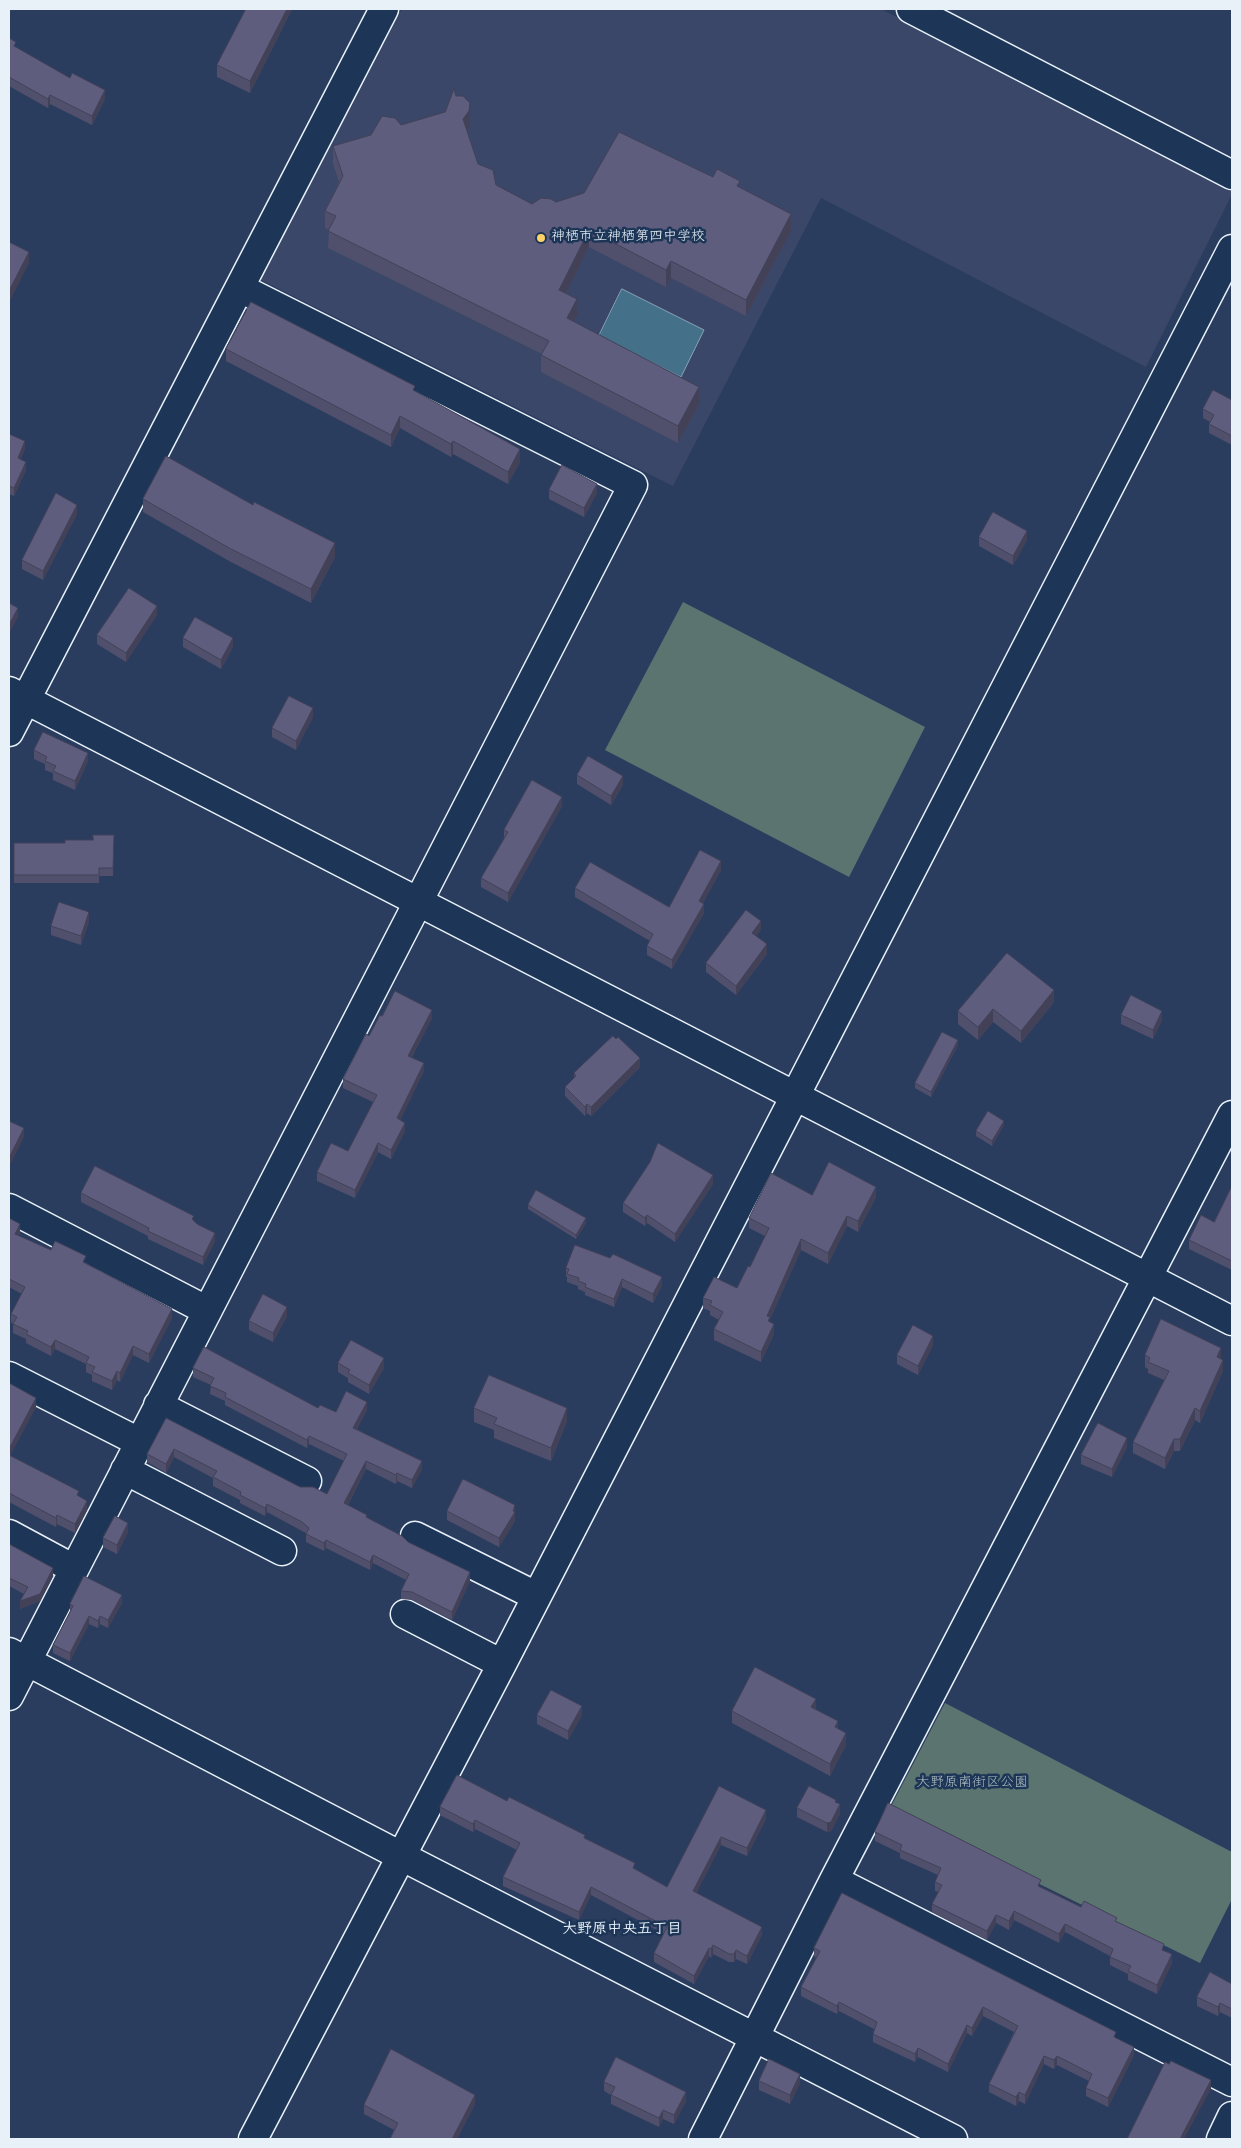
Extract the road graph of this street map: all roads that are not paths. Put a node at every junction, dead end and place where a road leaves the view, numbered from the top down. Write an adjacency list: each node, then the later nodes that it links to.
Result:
1 (384, 9): 5 (street)
2 (911, 9): 3 (street)
3 (1232, 174)
4 (1232, 249): 9 (street)
5 (240, 288): 6 (street); 8 (street)
6 (17, 696): 7 (street); 8 (street)
7 (9, 732)
8 (418, 904): 9 (street); 13 (street)
9 (794, 1095): 12 (street); 24 (street)
10 (1232, 1115): 12 (street)
11 (9, 1208): 13 (street)
12 (1148, 1278): 14 (street); 30 (street)
13 (206, 1310): 16 (street)
14 (1232, 1321)
15 (9, 1376): 17 (street)
16 (158, 1405): 17 (street); 19 (street)
17 (138, 1442): 18 (street)
18 (125, 1470): 22 (street); 23 (street)
19 (307, 1481)
20 (9, 1534): 23 (street)
21 (415, 1536): 24 (street)
22 (282, 1551)
23 (74, 1568): 26 (street)
24 (536, 1596): 27 (street)
25 (405, 1614): 27 (street)
26 (18, 1656): 28 (street); 29 (street)
27 (502, 1664): 29 (street)
28 (9, 1696)
29 (401, 1856): 31 (street); 34 (street)
30 (834, 1880): 31 (street); 32 (street)
31 (756, 2037): 35 (street); 36 (street)
32 (1232, 2082)
33 (1232, 2116): 37 (street)
34 (253, 2139)
35 (703, 2139)
36 (953, 2139)
37 (1221, 2139)

